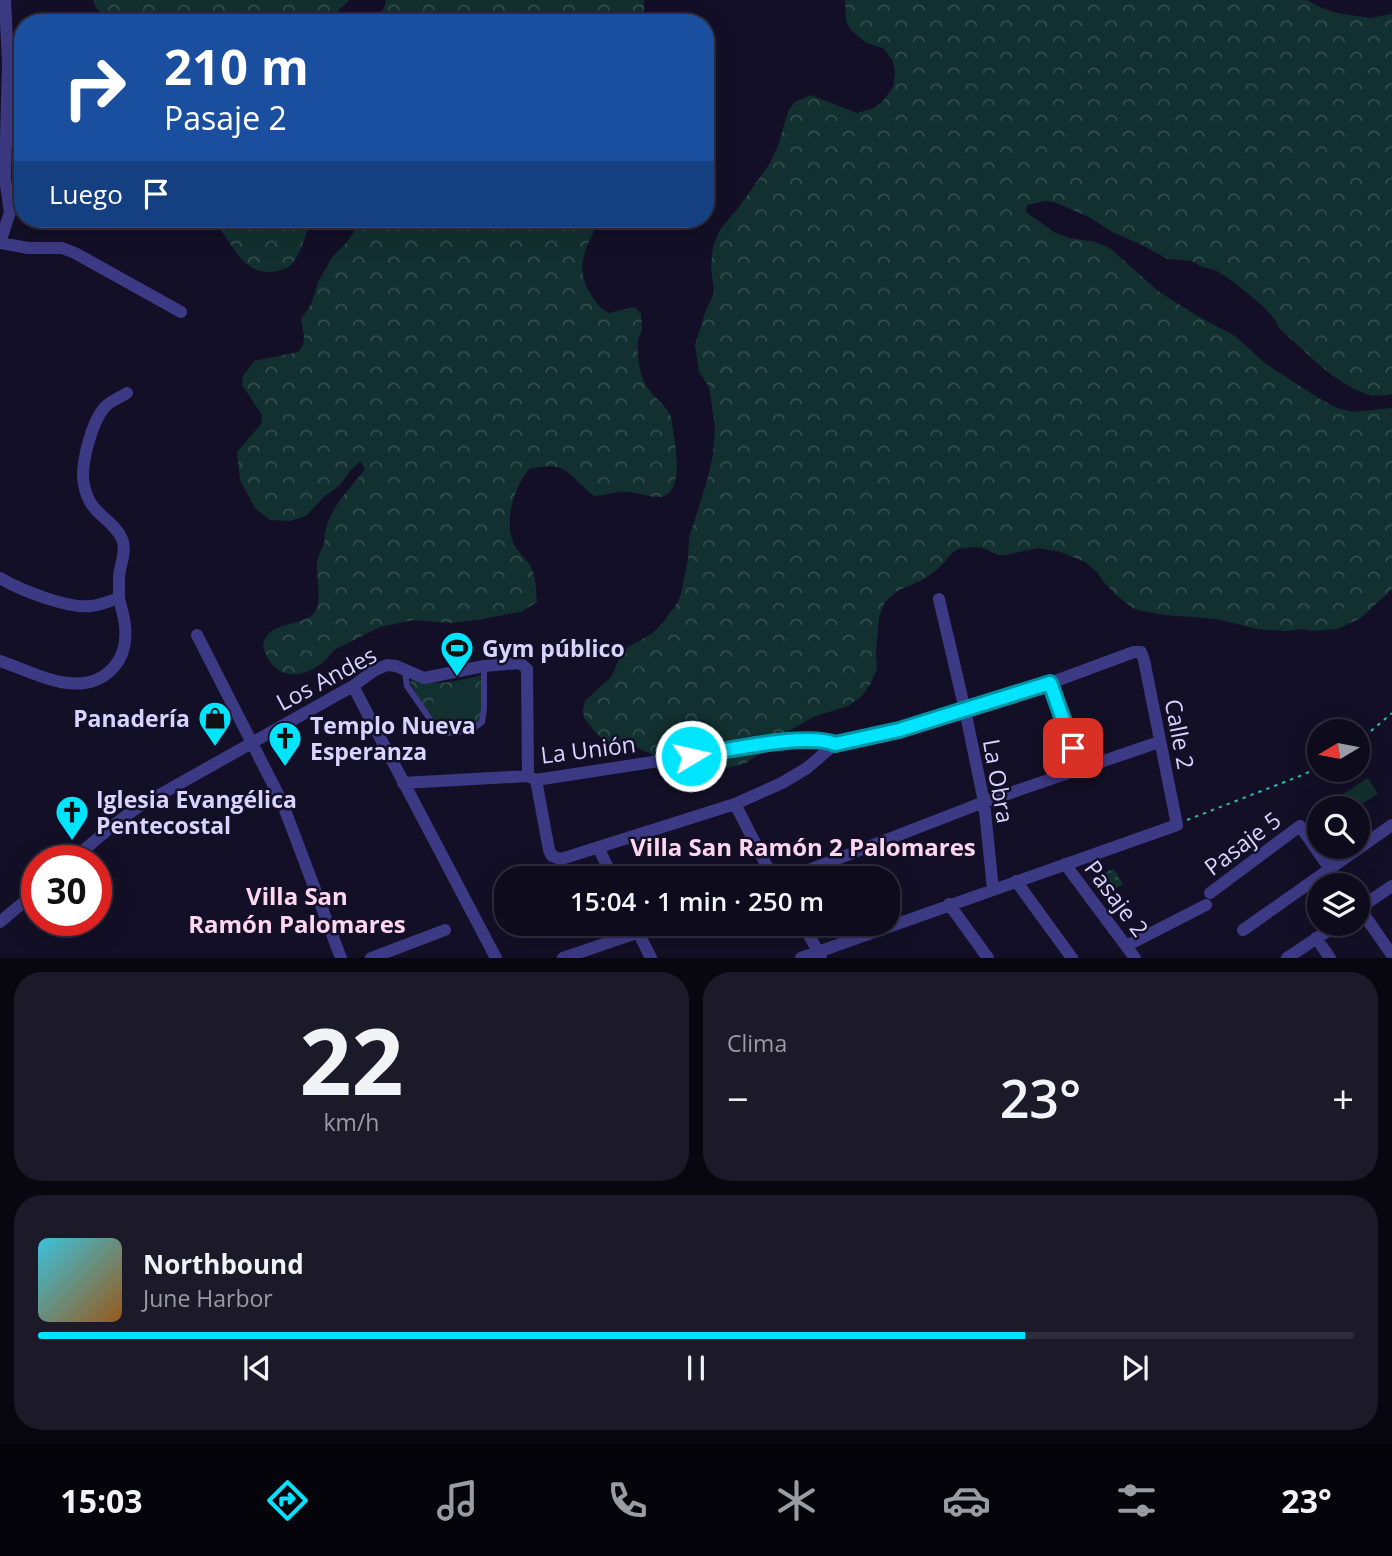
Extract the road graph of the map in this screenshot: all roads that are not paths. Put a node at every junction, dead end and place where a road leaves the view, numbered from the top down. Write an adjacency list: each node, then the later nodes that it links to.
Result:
1 (5, 0): 3 (street)
2 (14, 199): 3 (street)
3 (10, 212): 4 (street)
4 (0, 243): 5 (street)
5 (181, 312)
6 (127, 393): 8 (street)
7 (0, 578): 8 (street)
8 (119, 598): 12 (street)
9 (939, 599): 17 (street, La Obra)
10 (197, 635): 19 (street)
11 (1141, 652): 15 (street, La Unión); 18 (street, Calle 2)
12 (0, 662)
13 (484, 666): 14 (street, Los Andes); 14 (lane); 22 (street, Los Andes)
14 (405, 670): 16 (street, Los Andes)
15 (1050, 683): 17 (street, La Unión); 21 (street)
16 (353, 686): 19 (street, Los Andes); 23 (street)
17 (965, 710): 20 (street, La Unión); 24 (street, La Obra)
18 (1160, 742): 21 (street); 29 (street, Calle 2)
19 (252, 743): 27 (street, Los Andes); 53 (street)
20 (835, 744): 22 (street, La Unión); 25 (street)
21 (1080, 770): 24 (street)
22 (532, 778): 23 (street, La Unión); 28 (street, Los Andes)
23 (403, 783): 55 (street)
24 (984, 802): 32 (street); 37 (street, La Obra)
25 (735, 804): 28 (street); 31 (street)
26 (1392, 825): 33 (street)
27 (90, 845)
28 (598, 847): 30 (street)
29 (1065, 864): 35 (street); 50 (street, Pasaje 2)
30 (607, 866)
31 (767, 866)
32 (819, 866)
33 (1330, 869): 34 (street); 44 (street); 50 (street, Pasaje 5)
34 (1333, 873)
35 (1016, 881): 37 (street); 60 (street)
36 (1392, 886): 38 (street)
37 (993, 889): 40 (street)
38 (1370, 900)
39 (21, 904): 41 (street)
40 (949, 904): 51 (street); 59 (street)
41 (0, 922)
42 (1370, 925): 52 (street)
43 (445, 930): 54 (street)
44 (1243, 930)
45 (616, 936): 56 (street)
46 (640, 936): 57 (street)
47 (809, 936): 51 (street)
48 (1319, 936): 49 (street)
49 (1316, 938): 62 (street); 63 (street)
50 (1126, 946): 61 (street, Pasaje 2)
51 (819, 955): 58 (street)
52 (1392, 955)
53 (341, 957)
54 (371, 957)
55 (496, 957)
56 (563, 957)
57 (651, 957)
58 (801, 957)
59 (988, 957)
60 (1072, 957)
61 (1135, 957)
62 (1287, 957)
63 (1330, 957)

